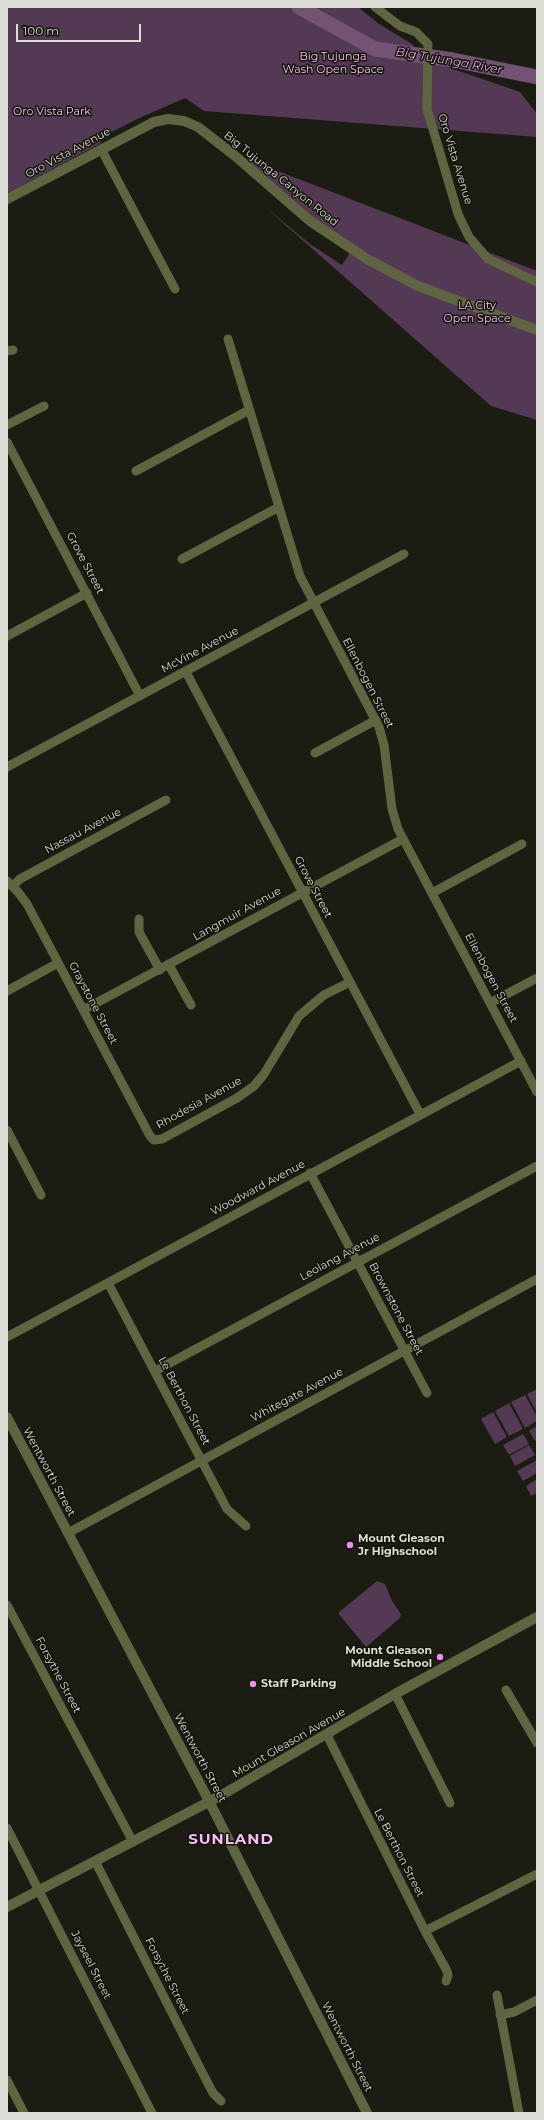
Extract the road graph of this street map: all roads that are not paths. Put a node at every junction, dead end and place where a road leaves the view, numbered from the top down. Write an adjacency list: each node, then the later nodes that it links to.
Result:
1 (375, 7): 5 (street, Oro Vista Avenue)
2 (140, 128): 3 (street, Oro Vista Avenue); 7 (street, Big Tujunga Canyon Road)
3 (101, 149): 4 (street, Oro Vista Avenue); 6 (street)
4 (7, 200)
5 (537, 282)
6 (175, 289)
7 (537, 330)
8 (228, 339): 10 (street, Ellenbogen Street)
9 (44, 406): 11 (street)
10 (249, 410): 13 (street); 14 (street, Ellenbogen Street)
11 (7, 425)
12 (7, 442): 17 (street, Grove Street)
13 (136, 471)
14 (279, 507): 16 (street); 18 (street, Ellenbogen Street)
15 (404, 554): 18 (street, McVine Avenue)
16 (182, 558)
17 (87, 593): 19 (street); 21 (street, Grove Street)
18 (313, 603): 20 (street, McVine Avenue); 22 (street, Ellenbogen Street)
19 (7, 636)
20 (186, 672): 21 (street, McVine Avenue); 29 (street, Grove Street)
21 (140, 696): 24 (street, McVine Avenue)
22 (376, 720): 23 (street); 26 (street, Ellenbogen Street)
23 (315, 753)
24 (7, 767)
25 (166, 800): 28 (street, Nassau Avenue)
26 (404, 840): 29 (street, Langmuir Avenue); 30 (street, Ellenbogen Street)
27 (522, 844): 30 (street)
28 (10, 883): 32 (street, Graystone Street)
29 (302, 893): 33 (street, Langmuir Avenue); 36 (street, Grove Street)
30 (432, 893): 38 (street, Ellenbogen Street)
31 (139, 920): 34 (street)
32 (58, 963): 37 (street); 40 (street, Graystone Street)
33 (169, 965): 34 (street, Langmuir Avenue); 39 (street)
34 (160, 970): 40 (street, Langmuir Avenue)
35 (537, 978): 38 (street)
36 (350, 982): 43 (street, Grove Street); 45 (street, Rhodesia Avenue)
37 (7, 991)
38 (490, 1003): 41 (street, Ellenbogen Street)
39 (191, 1005)
40 (83, 1010): 45 (street, Graystone Street)
41 (521, 1061): 42 (street, Ellenbogen Street); 43 (street, Woodward Avenue)
42 (537, 1092)
43 (420, 1114): 47 (street, Woodward Avenue)
44 (7, 1130): 48 (street)
45 (154, 1140)
46 (537, 1166): 49 (street, Leolang Avenue)
47 (310, 1173): 49 (street, Brownstone Street); 51 (street, Woodward Avenue)
48 (41, 1196)
49 (357, 1262): 53 (street, Brownstone Street); 54 (street, Leolang Avenue)
50 (537, 1279): 53 (street, Whitegate Avenue)
51 (108, 1283): 52 (street, Woodward Avenue); 54 (street, Le Berthon Street)
52 (7, 1337)
53 (405, 1351): 55 (street, Brownstone Street); 57 (street, Whitegate Avenue)
54 (155, 1371): 57 (street, Le Berthon Street)
55 (427, 1393)
56 (7, 1417): 59 (street, Wentworth Street)
57 (202, 1460): 58 (street, Le Berthon Street); 59 (street, Whitegate Avenue)
58 (246, 1526)
59 (68, 1533): 66 (street, Wentworth Street)
60 (7, 1605): 69 (street, Forsythe Street)
61 (537, 1617): 63 (street, Mount Gleason Avenue)
62 (506, 1690): 65 (street)
63 (395, 1694): 64 (street, Mount Gleason Avenue); 67 (street)
64 (327, 1735): 66 (street, Mount Gleason Avenue); 74 (street, Le Berthon Street)
65 (537, 1743)
66 (209, 1801): 69 (street, Mount Gleason Avenue); 83 (street, Wentworth Street)
67 (450, 1803)
68 (7, 1828): 72 (street, Jayseel Street)
69 (133, 1842): 70 (street, Mount Gleason Avenue)
70 (95, 1861): 72 (street, Mount Gleason Avenue); 80 (street, Forsythe Street)
71 (537, 1874): 74 (street)
72 (40, 1890): 73 (street, Mount Gleason Avenue); 82 (street, Jayseel Street)
73 (7, 1907)
74 (425, 1930): 75 (street, Le Berthon Street)
75 (446, 1980)
76 (497, 1995): 78 (street)
77 (537, 2000): 78 (street)
78 (500, 2015): 84 (street)
79 (7, 2080): 81 (street)
80 (221, 2100)
81 (24, 2113)
82 (152, 2113)
83 (367, 2113)
84 (519, 2113)

